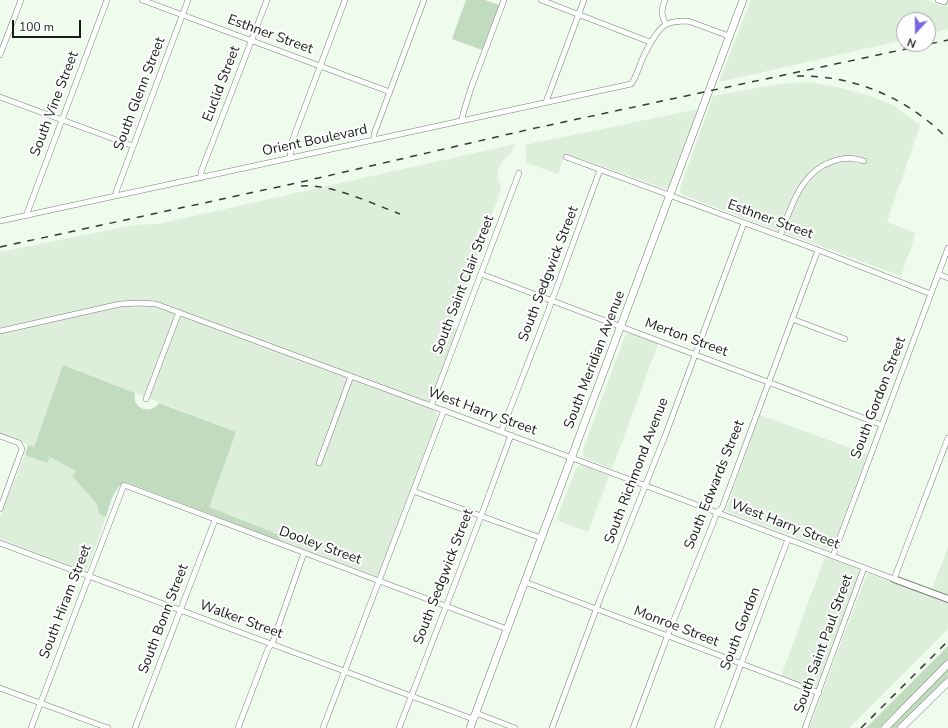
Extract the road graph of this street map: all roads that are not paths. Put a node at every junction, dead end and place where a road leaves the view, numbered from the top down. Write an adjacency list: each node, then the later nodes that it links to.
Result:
1 (21, 0): 21 (street)
2 (107, 0): 26 (street, South Vine Street)
3 (142, 0): 16 (street, Esthner Street)
4 (188, 0): 16 (street, South Glenn Street)
5 (267, 0): 19 (street, Euclid Street)
6 (345, 0): 22 (street)
7 (424, 0): 23 (street)
8 (504, 0): 27 (street)
9 (541, 0): 15 (street)
10 (584, 0): 15 (street)
11 (664, 0): 17 (street)
12 (743, 0): 18 (main road, South Meridian Avenue)
13 (938, 0): 14 (street)
14 (945, 1)
15 (578, 14): 20 (street); 25 (street)
16 (182, 15): 19 (street, Esthner Street); 29 (street, South Glenn Street)
17 (666, 24): 18 (street); 20 (street)
18 (729, 36): 37 (main road, South Meridian Avenue)
19 (251, 41): 22 (street, Esthner Street); 35 (street, Euclid Street)
20 (650, 42): 25 (street, Orient Boulevard)
21 (0, 55)
22 (320, 67): 23 (street, Esthner Street); 31 (street)
23 (390, 92): 28 (street)
24 (0, 97): 26 (street)
25 (546, 102): 27 (street, Orient Boulevard)
26 (62, 120): 29 (street); 38 (street, South Vine Street)
27 (462, 120): 28 (street, Orient Boulevard)
28 (374, 140): 31 (street, Orient Boulevard)
29 (133, 146): 36 (street, South Glenn Street)
30 (566, 157): 33 (street, Esthner Street)
31 (290, 158): 35 (street, Orient Boulevard)
32 (864, 160): 41 (street)
33 (600, 170): 37 (street, Esthner Street); 48 (street, South Sedgwick Street)
34 (519, 173): 44 (street, South Saint Clair Street)
35 (202, 178): 36 (street, Orient Boulevard)
36 (116, 196): 38 (street, Orient Boulevard)
37 (670, 196): 40 (street, Esthner Street); 51 (main road, South Meridian Avenue)
38 (26, 216): 39 (street, Orient Boulevard)
39 (0, 221)
40 (744, 223): 41 (street, Esthner Street); 54 (street, South Richmond Avenue)
41 (780, 236): 43 (street, Esthner Street)
42 (948, 248): 45 (street, South Gordon Street)
43 (818, 250): 47 (street, Esthner Street); 50 (street, South Edwards Street)
44 (481, 274): 48 (street, Merton Street); 58 (street, South Saint Clair Street)
45 (938, 274): 46 (street); 47 (street, South Gordon Street)
46 (948, 278)
47 (931, 294): 60 (street, South Gordon Street)
48 (552, 301): 51 (street, Merton Street); 61 (street, South Sedgwick Street)
49 (179, 312): 52 (street, West Harry Street); 55 (street, West Harry Street); 57 (street)
50 (792, 319): 53 (street); 56 (street, South Edwards Street)
51 (621, 327): 54 (street, Merton Street); 65 (main road, South Meridian Avenue)
52 (0, 331)
53 (845, 339)
54 (695, 354): 56 (street, Merton Street); 68 (street, South Richmond Avenue)
55 (352, 376): 58 (street, West Harry Street); 66 (street)
56 (769, 382): 60 (street, Merton Street); 71 (street, South Edwards Street)
57 (146, 399)
58 (432, 406): 59 (street, West Harry Street)
59 (444, 410): 61 (street, West Harry Street); 69 (street)
60 (882, 425): 78 (street, South Gordon Street)
61 (501, 432): 62 (street, West Harry Street)
62 (511, 435): 65 (street, West Harry Street); 72 (street, South Sedgwick Street)
63 (0, 436): 70 (street)
64 (948, 438): 81 (street)
65 (572, 458): 68 (street, West Harry Street); 74 (main road, South Meridian Avenue)
66 (319, 463)
67 (124, 485): 73 (street, Dooley Street); 80 (street, South Hiram Street)
68 (645, 485): 71 (street, West Harry Street); 87 (street, South Richmond Avenue)
69 (413, 491): 72 (street); 82 (street)
70 (0, 508)
71 (717, 512): 75 (street, West Harry Street); 89 (street, South Edwards Street)
72 (481, 516): 74 (street); 85 (street, South Sedgwick Street)
73 (215, 520): 77 (street, Dooley Street); 86 (street, South Bonn Street)
74 (541, 538): 83 (main road, South Meridian Avenue)
75 (788, 539): 78 (street, West Harry Street); 92 (street, South Gordon)
76 (0, 543): 80 (street, Walker Street)
77 (304, 553): 82 (street, Dooley Street); 90 (street)
78 (833, 556): 79 (street, West Harry Street)
79 (864, 568): 81 (street, West Harry Street); 96 (street, South Saint Paul Street)
80 (89, 576): 86 (street, Walker Street); 98 (street, South Hiram Street)
81 (894, 579): 84 (street, West Harry Street)
82 (380, 581): 85 (street, Dooley Street); 93 (street)
83 (525, 582): 87 (street, Monroe Street); 88 (main road, South Meridian Avenue)
84 (948, 599)
85 (446, 606): 88 (street, Dooley Street); 97 (street, South Sedgwick Street)
86 (180, 610): 90 (street, Walker Street); 102 (street, South Bonn Street)
87 (596, 610): 89 (street, Monroe Street); 108 (street, South Richmond Avenue)
88 (507, 629): 99 (main road, South Meridian Avenue)
89 (667, 636): 92 (street, Monroe Street); 109 (street, South Edwards Street)
90 (272, 644): 93 (street, Walker Street); 103 (street)
91 (948, 664): 112 (main road)
92 (741, 665): 96 (street, Monroe Street); 110 (street, South Gordon)
93 (345, 671): 97 (street, Walker Street); 104 (street)
94 (948, 682): 113 (main road)
95 (0, 688): 98 (street)
96 (818, 693): 111 (street, South Saint Paul Street)
97 (411, 696): 99 (street, Walker Street); 105 (street, South Sedgwick Street)
98 (41, 703): 100 (street, South Hiram Street); 101 (street)
99 (475, 716): 106 (main road, South Meridian Avenue); 107 (street, Walker Street)
100 (31, 728)
101 (108, 728)
102 (135, 728)
103 (238, 728)
104 (322, 728)
105 (399, 728)
106 (470, 728)
107 (515, 728)
108 (552, 728)
109 (633, 728)
110 (717, 728)
111 (805, 728)
112 (885, 728)
113 (901, 728)

